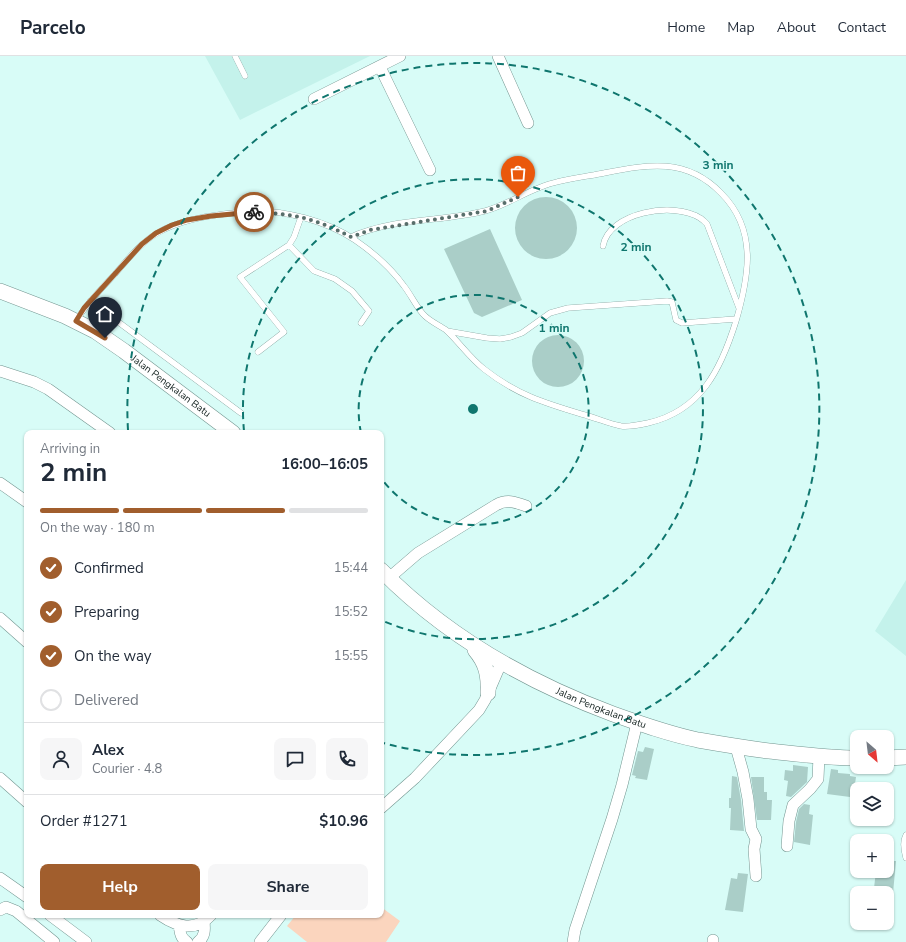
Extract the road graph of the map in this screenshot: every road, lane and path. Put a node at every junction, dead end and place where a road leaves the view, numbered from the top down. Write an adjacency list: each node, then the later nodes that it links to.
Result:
1 (235, 56): 5 (lane)
2 (400, 56): 4 (street)
3 (498, 56): 7 (street)
4 (380, 67): 6 (street); 8 (street)
5 (245, 76)
6 (314, 99)
7 (528, 123)
8 (430, 170)
9 (301, 217): 10 (lane); 11 (lane); 14 (lane)
10 (351, 237): 15 (lane); 19 (lane)
11 (289, 245): 18 (lane); 20 (lane)
12 (603, 246): 15 (lane)
13 (0, 291): 17 (main road, Jalan Pengkalan Batu)
14 (90, 301): 17 (lane); 22 (lane)
15 (739, 308): 16 (lane)
16 (736, 318): 19 (lane); 19 (lane)
17 (76, 321): 24 (main road, Jalan Pengkalan Batu)
18 (361, 323)
19 (446, 331)
20 (258, 352)
21 (0, 371): 23 (street)
22 (241, 413)
23 (106, 430)
24 (229, 430)
25 (0, 483): 26 (street)
26 (24, 500)
27 (526, 506): 28 (street)
28 (385, 574): 31 (main road, Jalan Pengkalan Batu)
29 (0, 618): 30 (street)
30 (24, 639)
31 (466, 641): 32 (main road, Jalan Pengkalan Batu); 33 (main road)
32 (501, 663): 33 (street); 34 (main road, Jalan Pengkalan Batu)
33 (488, 693): 42 (street)
34 (637, 723): 35 (main road, Jalan Pengkalan Batu); 62 (street)
35 (736, 747): 36 (main road, Jalan Pengkalan Batu); 46 (street)
36 (819, 756): 38 (main road, Jalan Pengkalan Batu); 44 (street)
37 (906, 757): 39 (main road)
38 (850, 758)
39 (894, 758)
40 (0, 778): 41 (street)
41 (24, 799)
42 (384, 805)
43 (906, 835): 45 (lane)
44 (787, 846)
45 (906, 858)
46 (756, 876)
47 (0, 878): 48 (street)
48 (24, 895)
49 (0, 910): 50 (street)
50 (24, 918)
51 (25, 918): 57 (street)
52 (54, 918): 58 (street)
53 (164, 918): 56 (street)
54 (207, 918): 56 (street); 60 (street)
55 (279, 918): 61 (street)
56 (179, 925): 59 (street)
57 (54, 942)
58 (86, 942)
59 (187, 942)
60 (198, 942)
61 (260, 942)
62 (573, 942)

